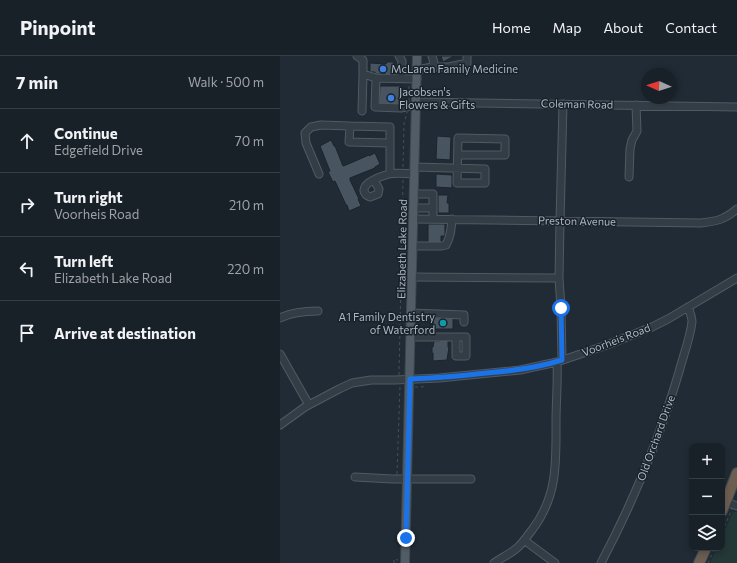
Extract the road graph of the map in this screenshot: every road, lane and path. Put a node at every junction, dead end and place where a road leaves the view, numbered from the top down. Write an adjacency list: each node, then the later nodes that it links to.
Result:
1 (357, 56): 8 (street)
2 (399, 56): 10 (street)
3 (417, 56): 7 (main road, Elizabeth Lake Road)
4 (432, 56): 6 (street)
5 (467, 56): 6 (street)
6 (432, 67): 7 (street)
7 (417, 70): 10 (main road, Elizabeth Lake Road)
8 (363, 74): 9 (street); 15 (street)
9 (376, 78): 10 (street); 12 (street, Coleman Road)
10 (409, 79): 12 (main road, Elizabeth Lake Road); 12 (path)
11 (563, 104): 12 (street, Coleman Road); 13 (street, Coleman Road); 35 (street)
12 (413, 105): 22 (main road, Elizabeth Lake Road); 25 (path)
13 (636, 105): 14 (street, Coleman Road); 26 (street)
14 (737, 107)
15 (362, 111)
16 (350, 126): 17 (street); 17 (street); 23 (street)
17 (390, 143): 24 (street)
18 (458, 155): 19 (street); 19 (street); 20 (street)
19 (485, 155): 21 (street)
20 (457, 168): 21 (street); 21 (street); 22 (street)
21 (485, 169)
22 (414, 171): 25 (street); 28 (main road, Elizabeth Lake Road)
23 (319, 174)
24 (390, 174): 25 (street); 27 (street)
25 (403, 174): 49 (path)
26 (629, 177)
27 (374, 180)
28 (414, 194): 29 (main road, Elizabeth Lake Road); 30 (street)
29 (414, 208): 30 (street); 32 (main road, Elizabeth Lake Road)
30 (433, 208): 33 (street)
31 (737, 209): 35 (street, Preston Avenue)
32 (413, 218): 33 (street, Preston Avenue); 36 (main road, Elizabeth Lake Road)
33 (433, 219): 34 (street, Preston Avenue)
34 (452, 219): 35 (street, Preston Avenue); 36 (street)
35 (560, 221): 38 (street)
36 (413, 246): 37 (main road, Elizabeth Lake Road)
37 (412, 277): 38 (street); 42 (main road, Elizabeth Lake Road)
38 (559, 278): 48 (street)
39 (737, 278): 40 (street, Voorheis Road)
40 (688, 307): 48 (street, Voorheis Road); 67 (street, Old Orchard Drive)
41 (318, 311): 43 (street)
42 (411, 313): 44 (street); 45 (main road, Elizabeth Lake Road)
43 (280, 318)
44 (464, 322)
45 (411, 337): 46 (street); 50 (main road, Elizabeth Lake Road)
46 (456, 337)
47 (280, 354): 52 (street)
48 (559, 361): 50 (street, Voorheis Road); 61 (street)
49 (399, 375)
50 (410, 379): 52 (street, Voorheis Road); 57 (main road, Elizabeth Lake Road)
51 (400, 386): 56 (path)
52 (309, 405): 53 (street, Voorheis Road)
53 (280, 425)
54 (737, 473): 59 (highway)
55 (355, 477): 56 (street)
56 (397, 479): 57 (street)
57 (407, 479): 58 (street); 64 (main road, Elizabeth Lake Road)
58 (470, 479)
59 (730, 506): 60 (path)
60 (725, 522)
61 (524, 540): 65 (street); 66 (street)
62 (705, 551): 68 (highway)
63 (714, 551): 69 (path)
64 (405, 563)
65 (494, 563)
66 (555, 563)
67 (601, 563)
68 (699, 563)
69 (708, 563)

